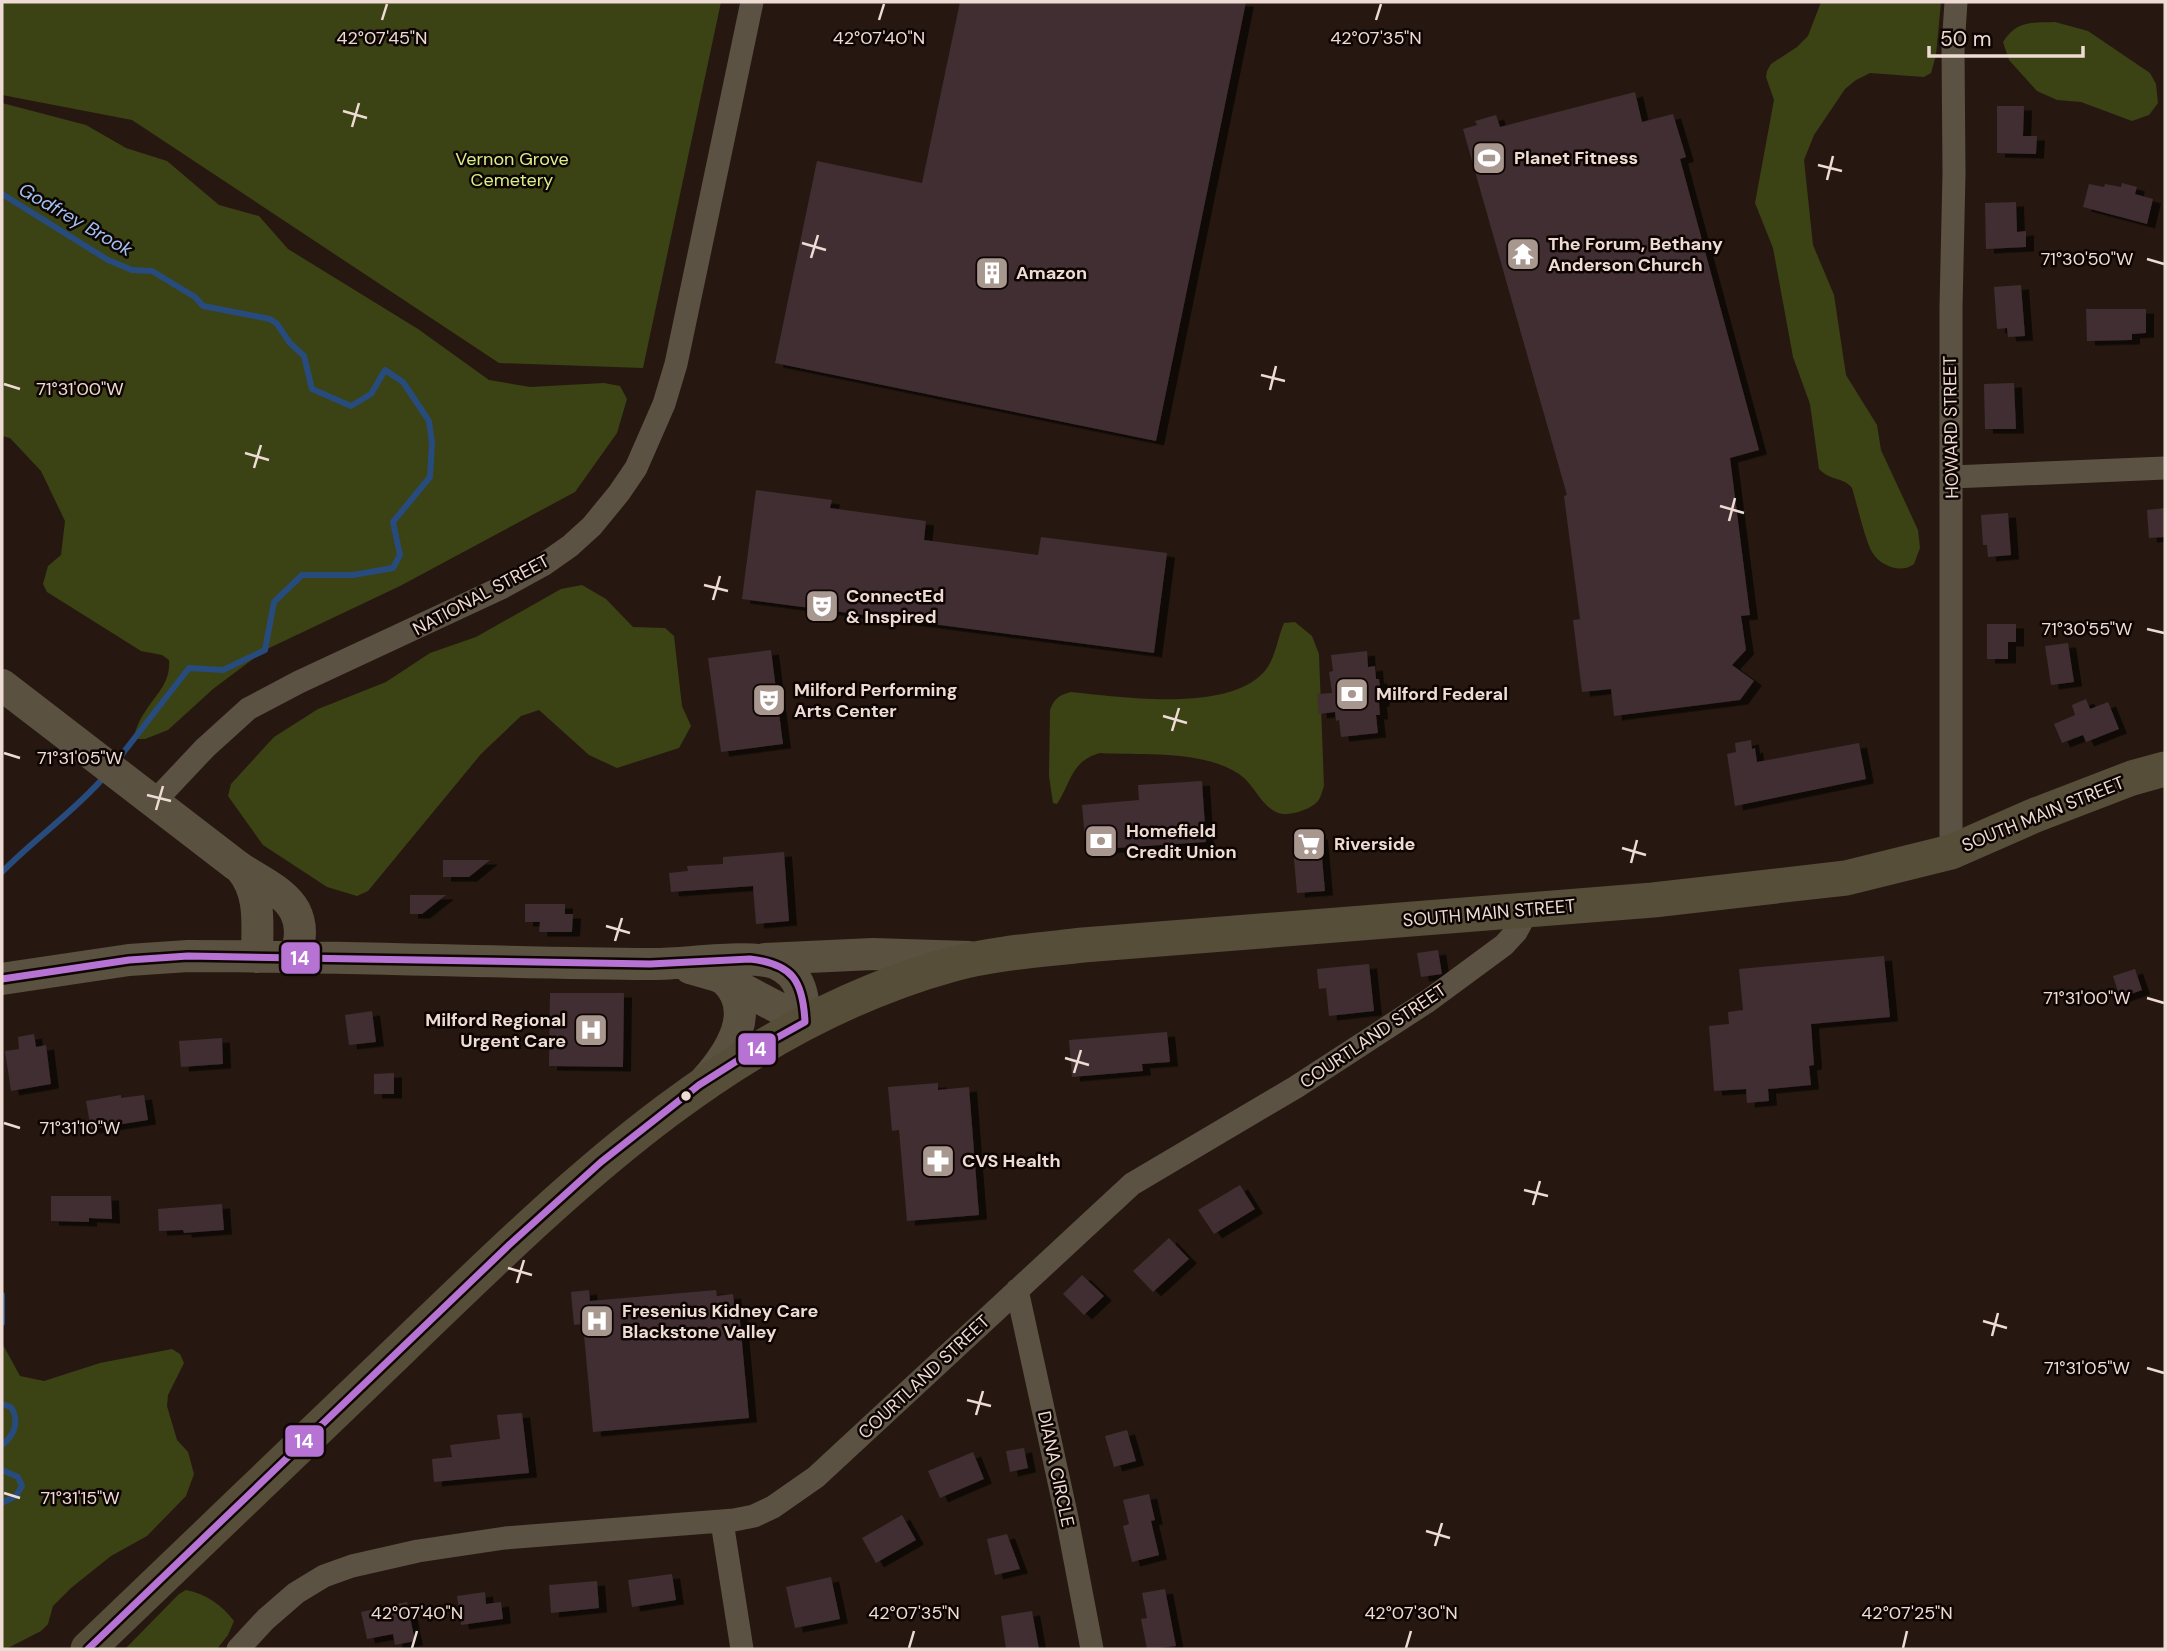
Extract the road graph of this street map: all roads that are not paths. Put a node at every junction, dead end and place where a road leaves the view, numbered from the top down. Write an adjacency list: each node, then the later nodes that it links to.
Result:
1 (752, 2): 7 (street, NATIONAL STREET)
2 (1956, 2): 4 (street, HOWARD STREET)
3 (2165, 468): 4 (street)
4 (1952, 477): 8 (street, HOWARD STREET)
5 (2, 685): 7 (main road)
6 (2165, 769): 8 (main road, SOUTH MAIN STREET)
7 (154, 802): 9 (main road)
8 (1951, 852): 11 (main road, SOUTH MAIN STREET)
9 (240, 868): 10 (main road); 12 (main road)
10 (287, 901): 13 (main road); 15 (main road)
11 (1528, 910): 14 (main road, SOUTH MAIN STREET); 22 (street, COURTLAND STREET)
12 (257, 957): 13 (main road); 18 (main road)
13 (295, 958): 15 (main road)
14 (984, 958): 16 (main road); 20 (main road, SOUTH MAIN STREET)
15 (347, 959): 17 (main road)
16 (752, 960): 17 (main road); 20 (main road)
17 (667, 965): 19 (main road)
18 (2, 979)
19 (724, 979): 20 (main road); 21 (main road)
20 (806, 1022): 21 (main road, SOUTH MAIN STREET)
21 (705, 1082): 24 (main road, SOUTH MAIN STREET)
22 (1017, 1290): 23 (street, COURTLAND STREET); 27 (street, DIANA CIRCLE)
23 (722, 1521): 25 (street, COURTLAND STREET); 26 (street)
24 (88, 1649)
25 (238, 1649)
26 (741, 1649)
27 (1091, 1649)

